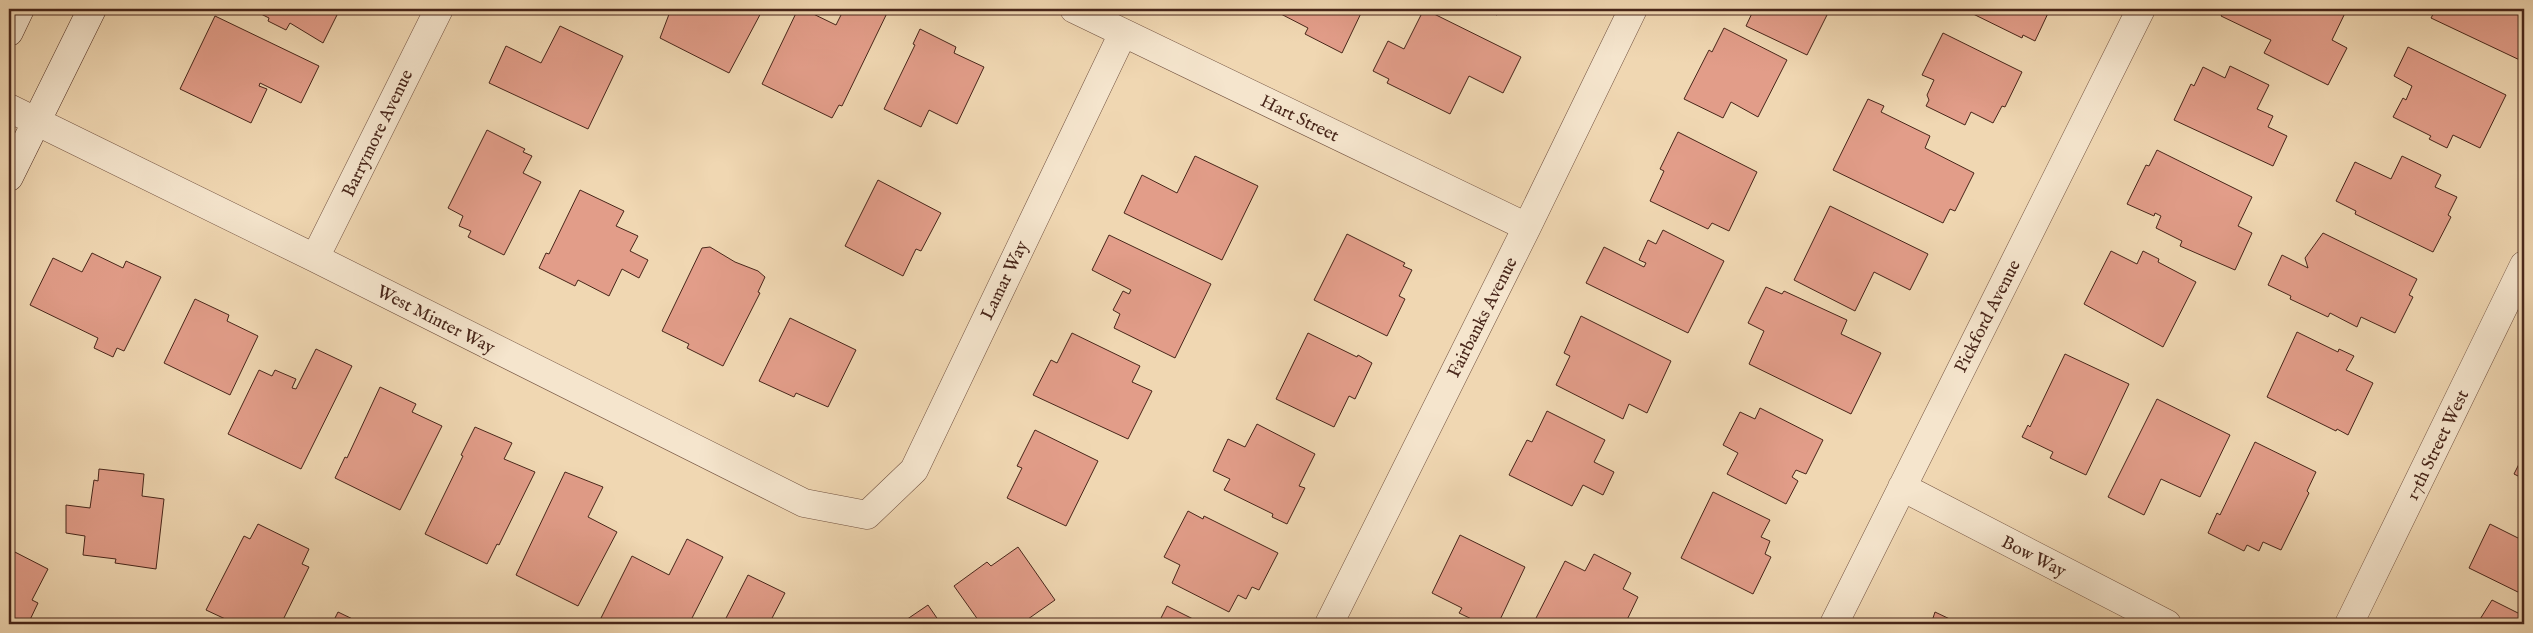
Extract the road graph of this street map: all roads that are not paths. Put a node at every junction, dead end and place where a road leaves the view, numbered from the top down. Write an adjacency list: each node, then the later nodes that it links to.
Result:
1 (20, 9): 7 (street)
2 (92, 9): 10 (street)
3 (439, 9): 13 (street, Barrymore Avenue)
4 (1074, 9): 8 (street, Hart Street)
5 (1633, 9): 12 (street, Fairbanks Avenue)
6 (2141, 9): 15 (street, Pickford Avenue)
7 (9, 32)
8 (1123, 33): 12 (street, Hart Street); 16 (street, Lamar Way)
9 (9, 108): 10 (street, West Minter Way)
10 (36, 122): 11 (street); 13 (street, West Minter Way)
11 (9, 177)
12 (1527, 227): 17 (street, Fairbanks Avenue)
13 (315, 258): 16 (street, West Minter Way)
14 (2524, 265): 20 (street, 17th Street West)
15 (1902, 487): 18 (street, Pickford Avenue); 19 (street, Bow Way)
16 (867, 514)
17 (1329, 624)
18 (1834, 624)
19 (2167, 624)
20 (2349, 624)

